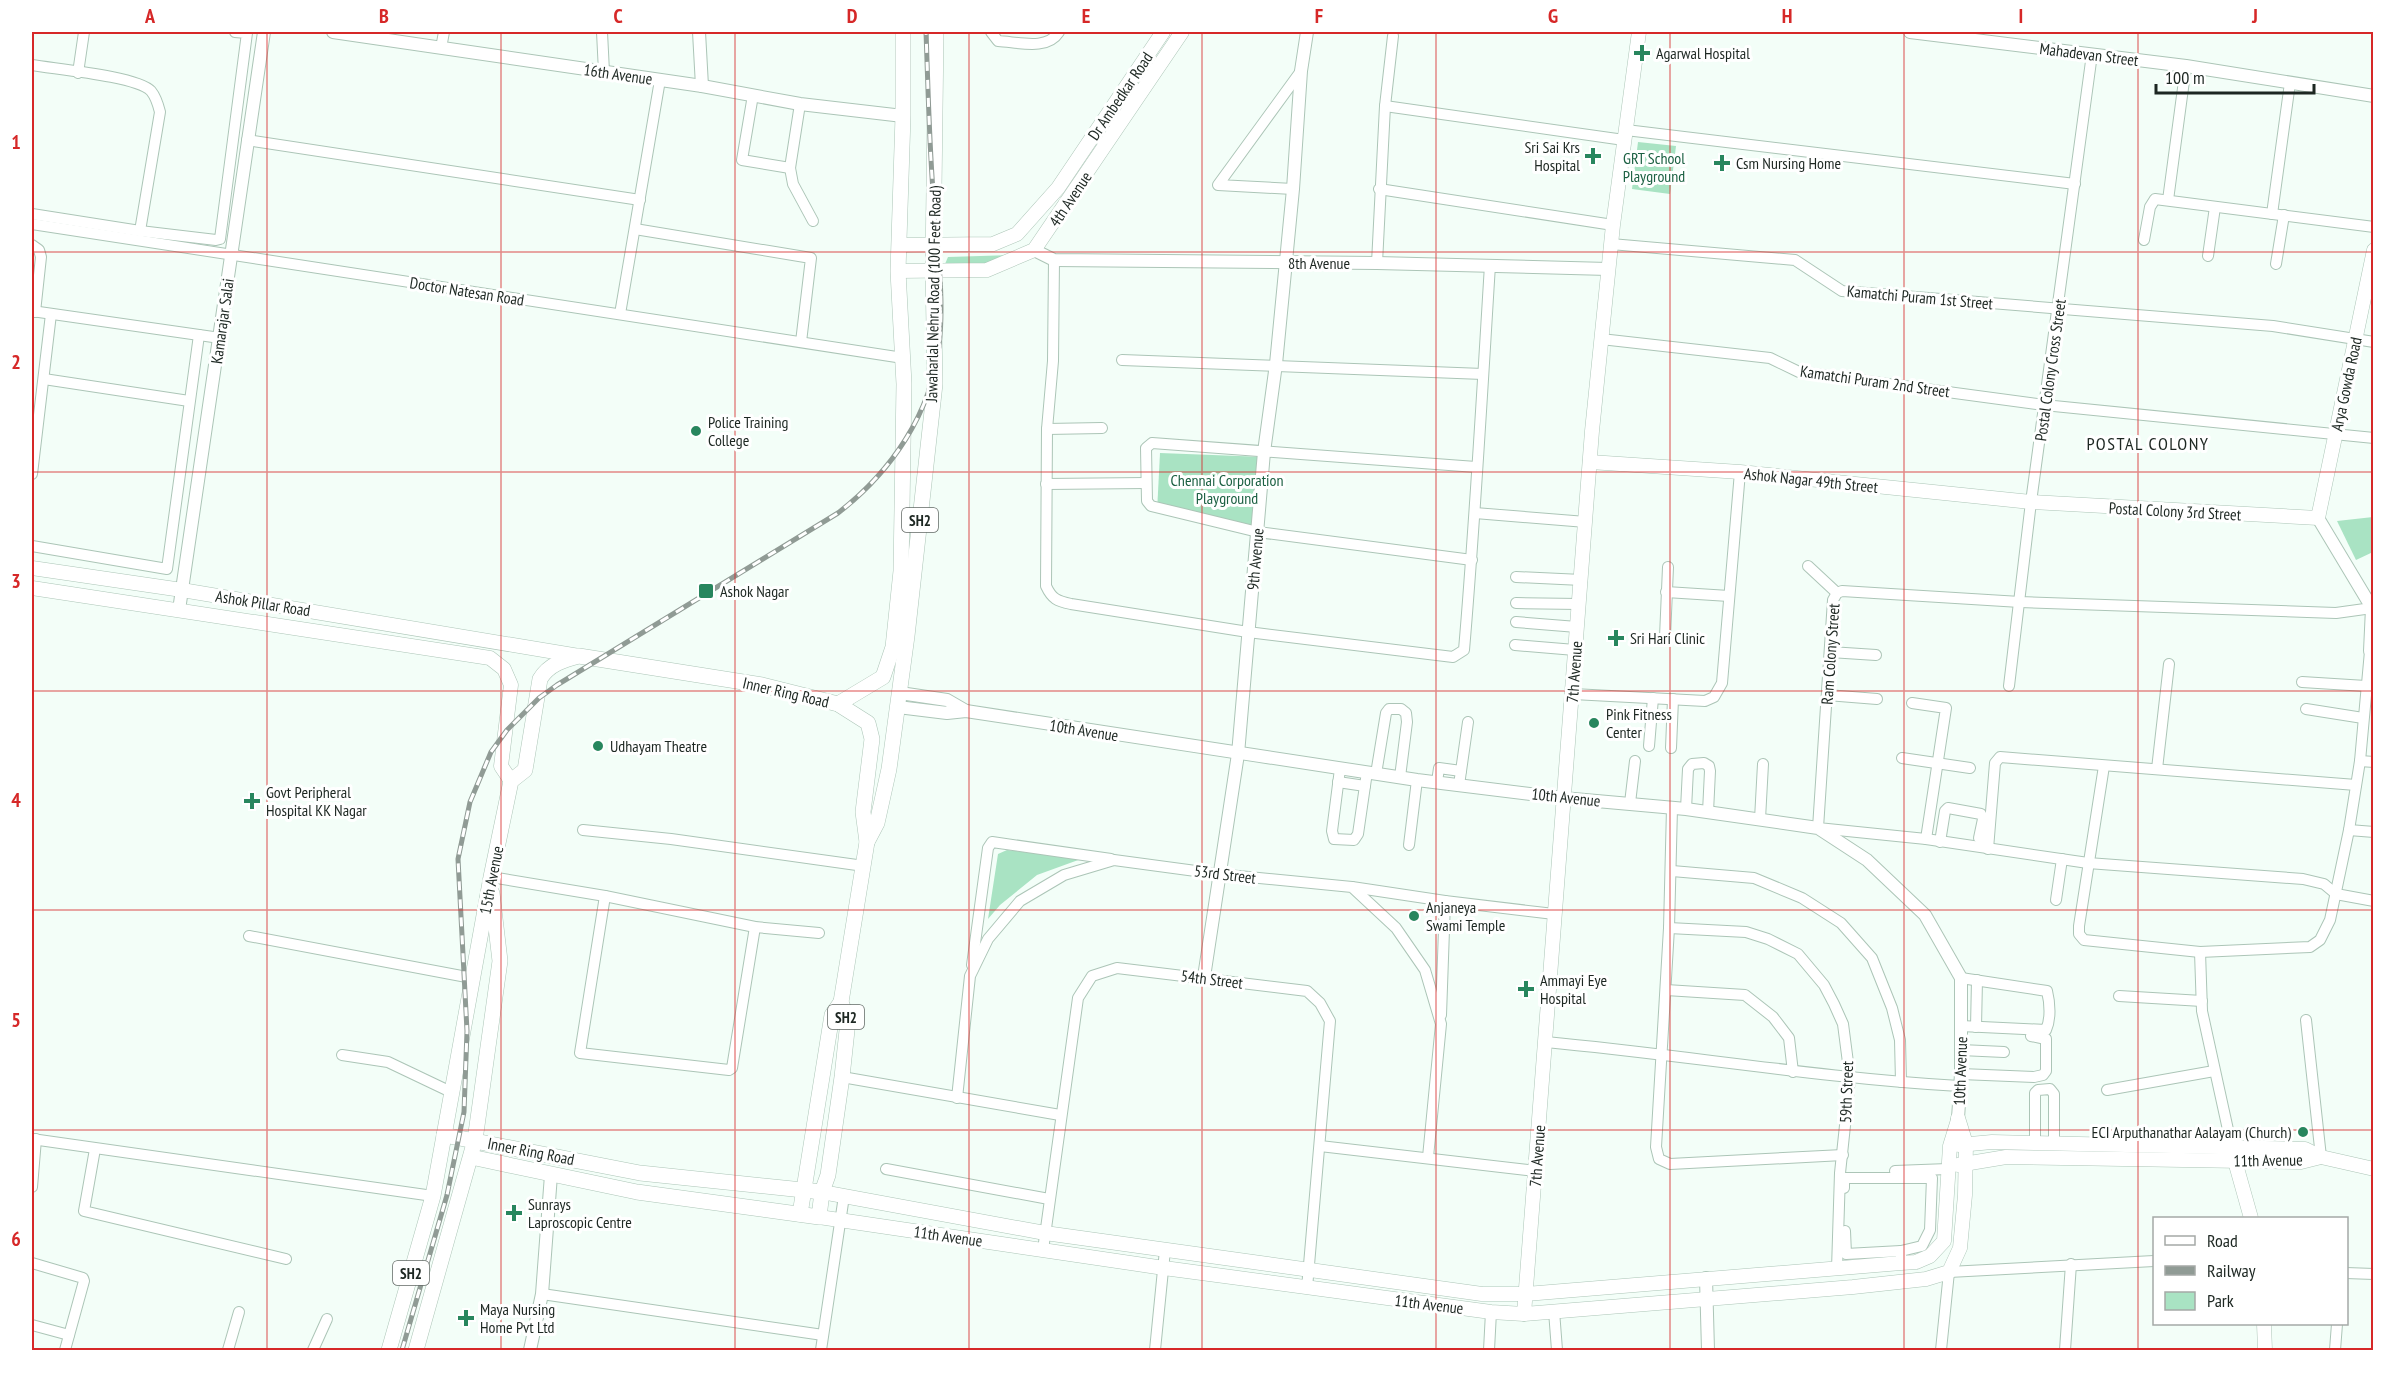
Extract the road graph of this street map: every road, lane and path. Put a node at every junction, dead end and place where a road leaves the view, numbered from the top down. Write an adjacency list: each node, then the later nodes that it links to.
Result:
1 (84, 32): 24 (street)
2 (235, 32): 50 (street)
3 (264, 32): 34 (street, Kamarajar Salai)
4 (333, 32): 18 (street, 16th Avenue)
5 (444, 32): 18 (street)
6 (602, 32): 23 (street)
7 (699, 32): 27 (street)
8 (903, 32): 32 (main road, Jawaharlal Nehru Road (100 Feet Road) / SH2)
9 (936, 32): 55 (main road, Jawaharlal Nehru Road (100 Feet Road) / SH2)
10 (991, 32): 11 (street)
11 (1059, 32)
12 (1163, 32): 55 (main road, Dr Ambedkar Road)
13 (1182, 32): 56 (main road, 4th Avenue)
14 (1307, 32): 22 (street, 9th Avenue)
15 (1639, 32): 33 (main road, 7th Avenue)
16 (1910, 32): 19 (street, Mahadevan Street)
17 (1393, 36): 31 (street)
18 (441, 48): 23 (street, 16th Avenue)
19 (2092, 54): 21 (street, Mahadevan Street); 36 (street, Postal Colony Cross Street)
20 (32, 65): 24 (street)
21 (2186, 66): 26 (street, Mahadevan Street); 40 (street)
22 (1301, 71): 37 (street, 9th Avenue); 37 (street)
23 (604, 72): 25 (street, 16th Avenue)
24 (78, 73): 50 (street)
25 (660, 80): 27 (street, 16th Avenue); 39 (street)
26 (2290, 83): 29 (street, Mahadevan Street); 43 (street)
27 (702, 86): 28 (street, 16th Avenue)
28 (753, 95): 30 (street, 16th Avenue); 35 (street)
29 (2373, 96)
30 (800, 104): 32 (street, 16th Avenue); 35 (street)
31 (1385, 106): 33 (street); 38 (street)
32 (903, 116): 54 (main road, Jawaharlal Nehru Road (100 Feet Road) / SH2)
33 (1625, 135): 36 (street); 47 (main road, 7th Avenue)
34 (248, 140): 39 (street); 58 (street, Kamarajar Salai)
35 (790, 168): 45 (street)
36 (2075, 184): 68 (street, Postal Colony Cross Street)
37 (1293, 189): 61 (street, 9th Avenue)
38 (1379, 189): 47 (street); 62 (street)
39 (640, 200): 49 (street)
40 (2168, 200): 41 (street); 51 (street)
41 (2215, 207): 43 (street); 59 (street)
42 (32, 214): 50 (street)
43 (2272, 214): 44 (street)
44 (2284, 215): 48 (street); 63 (street)
45 (813, 221)
46 (32, 224): 58 (street, Doctor Natesan Road)
47 (1612, 225): 52 (main road, 7th Avenue)
48 (2373, 227)
49 (635, 229): 71 (street); 76 (street)
50 (140, 231)
51 (2144, 240)
52 (1611, 244): 66 (main road, 7th Avenue); 68 (street, Kamatchi Puram 1st Street)
53 (32, 245): 69 (street)
54 (899, 245): 55 (main road, Dr Ambedkar Road); 67 (main road, Jawaharlal Nehru Road (100 Feet Road) / SH2)
55 (934, 246): 65 (main road, Jawaharlal Nehru Road (100 Feet Road) / SH2)
56 (1034, 250): 60 (street, 8th Avenue); 65 (main road)
57 (2373, 254): 74 (main road, Arya Gowda Road)
58 (231, 255): 71 (street, Doctor Natesan Road); 73 (street, Kamarajar Salai)
59 (2208, 256)
60 (1054, 260): 61 (street, 8th Avenue); 86 (street)
61 (1286, 262): 62 (street, 8th Avenue); 80 (street, 9th Avenue)
62 (1377, 263): 64 (street, 8th Avenue)
63 (2276, 264)
64 (1490, 265): 66 (street, 8th Avenue); 81 (street)
65 (933, 269): 67 (main road); 139 (main road, Jawaharlal Nehru Road (100 Feet Road) / SH2)
66 (1608, 269): 75 (main road, 7th Avenue)
67 (898, 270): 78 (main road, Jawaharlal Nehru Road (100 Feet Road) / SH2)
68 (2058, 309): 74 (street, Kamatchi Puram 1st Street); 84 (street, Postal Colony Cross Street)
69 (33, 312): 70 (street)
70 (51, 314): 72 (street); 82 (street)
71 (620, 314): 76 (street, Doctor Natesan Road)
72 (199, 335): 73 (street); 83 (street)
73 (220, 338): 109 (street, Kamarajar Salai)
74 (2355, 338): 77 (street, Kamatchi Puram 1st Street); 87 (main road, Arya Gowda Road)
75 (1601, 339): 84 (street, Kamatchi Puram 2nd Street); 90 (main road, 7th Avenue)
76 (801, 342): 78 (street, Doctor Natesan Road)
77 (2373, 342)
78 (903, 358): 141 (main road, Jawaharlal Nehru Road (100 Feet Road) / SH2)
79 (1122, 360): 80 (street)
80 (1276, 364): 81 (street); 89 (street, 9th Avenue)
81 (1484, 374): 91 (street)
82 (44, 380): 83 (street); 93 (street)
83 (189, 401): 101 (street)
84 (2044, 405): 87 (street, Kamatchi Puram 2nd Street); 96 (street, Postal Colony Cross Street)
85 (1102, 428): 86 (street)
86 (1047, 429): 95 (street)
87 (2336, 433): 88 (street, Kamatchi Puram 2nd Street); 98 (main road, Arya Gowda Road)
88 (2373, 438)
89 (1264, 452): 91 (street); 94 (street); 100 (street, 9th Avenue)
90 (1590, 462): 92 (main road, Ashok Nagar 49th Street); 99 (main road, 7th Avenue)
91 (1476, 467): 97 (street)
92 (1740, 472): 96 (main road, Ashok Nagar 49th Street); 112 (street)
93 (32, 474)
94 (1146, 483): 95 (street); 100 (street)
95 (1046, 484): 121 (street)
96 (2031, 502): 98 (main road, Postal Colony 3rd Street); 113 (street, Postal Colony Cross Street)
97 (1475, 513): 99 (street); 102 (street)
98 (2318, 518): 116 (street)
99 (1586, 522): 107 (main road, 7th Avenue)
100 (1258, 532): 102 (street); 121 (street, 9th Avenue)
101 (32, 546)
102 (1472, 560): 121 (street)
103 (1808, 566): 111 (street)
104 (1668, 567): 110 (street)
105 (32, 568): 109 (main road, Ashok Pillar Road)
106 (1516, 577): 107 (street)
107 (1582, 580): 115 (main road, 7th Avenue)
108 (32, 588): 117 (main road, Ashok Pillar Road)
109 (182, 590): 117 (street, Kamarajar Salai); 118 (main road, Ashok Pillar Road)
110 (1666, 592): 112 (street); 122 (street)
111 (1837, 593): 113 (street, Ram Colony Street); 127 (street, Ram Colony Street)
112 (1729, 596): 137 (street)
113 (2020, 602): 116 (street, Ram Colony Street); 132 (street, Postal Colony Cross Street)
114 (1516, 603): 115 (street)
115 (1579, 604): 120 (main road, 7th Avenue)
116 (2373, 607): 126 (street)
117 (179, 610): 123 (main road, Ashok Pillar Road)
118 (380, 622): 123 (main road); 129 (main road, Ashok Pillar Road)
119 (1516, 622): 120 (street)
120 (1577, 627): 125 (main road, 7th Avenue)
121 (1248, 632): 147 (street, 9th Avenue)
122 (1665, 637)
123 (376, 641): 163 (main road, Ashok Pillar Road)
124 (1515, 645): 125 (street)
125 (1575, 650): 134 (main road, 7th Avenue)
126 (2372, 651): 133 (street)
127 (1830, 652): 128 (street); 135 (street, Ram Colony Street)
128 (1876, 655)
129 (579, 657): 141 (main road, Inner Ring Road); 163 (main road, 15th Avenue)
130 (2169, 664): 158 (street)
131 (2302, 682): 133 (street)
132 (2009, 686)
133 (2366, 686): 143 (street)
134 (1573, 694): 136 (street); 169 (main road, 7th Avenue)
135 (1827, 695): 138 (street); 175 (street, Ram Colony Street)
136 (1653, 698): 137 (street); 145 (street)
137 (1673, 699): 146 (street)
138 (1877, 699)
139 (899, 700): 147 (street, 10th Avenue); 156 (main road, Jawaharlal Nehru Road (100 Feet Road) / SH2)
140 (1912, 703): 152 (street)
141 (838, 704): 180 (main road, Inner Ring Road / SH2)
142 (2306, 709): 143 (street)
143 (2363, 718): 150 (street)
144 (1468, 722): 159 (street)
145 (1649, 746)
146 (1671, 748)
147 (1238, 754): 157 (street, 10th Avenue); 189 (street, 9th Avenue)
148 (1902, 758): 152 (street)
149 (1635, 760): 170 (street)
150 (2360, 761): 151 (street); 167 (street)
151 (2373, 762)
152 (1938, 763): 155 (street); 179 (street)
153 (1763, 764): 174 (street)
154 (2104, 766): 158 (street); 183 (street); 186 (street)
155 (1970, 768)
156 (890, 769): 180 (main road, Inner Ring Road / SH2)
157 (1340, 769): 160 (street, 10th Avenue); 164 (street)
158 (2157, 769): 167 (street)
159 (1461, 771): 165 (street); 166 (street)
160 (1372, 773): 161 (street, 10th Avenue); 161 (street); 168 (street)
161 (1400, 777): 162 (street, 10th Avenue)
162 (1417, 780): 165 (street, 10th Avenue); 182 (street)
163 (511, 781): 190 (main road, 15th Avenue)
164 (1338, 782): 168 (street); 168 (street)
165 (1437, 782): 166 (street, 10th Avenue)
166 (1459, 785): 169 (street, 10th Avenue)
167 (2356, 785): 177 (street)
168 (1365, 786)
169 (1563, 798): 170 (street, 10th Avenue); 197 (main road, 7th Avenue)
170 (1630, 803): 171 (street, 10th Avenue)
171 (1672, 808): 172 (street, 10th Avenue); 188 (street)
172 (1686, 809): 173 (street, 10th Avenue); 173 (street)
173 (1708, 812): 174 (street, 10th Avenue)
174 (1760, 819): 175 (street, 10th Avenue)
175 (1818, 828): 179 (street); 206 (street, 10th Avenue)
176 (583, 830): 187 (street)
177 (2349, 830): 178 (street); 192 (street)
178 (2373, 832)
179 (1926, 839): 181 (street)
180 (867, 842): 187 (main road, Inner Ring Road / SH2)
181 (1940, 842): 183 (street); 183 (street)
182 (1409, 845)
183 (1988, 845): 184 (street)
184 (2062, 859): 186 (street); 194 (street)
185 (1114, 860): 189 (street, 53rd Street); 203 (street, 53rd Street); 203 (street)
186 (2088, 863): 192 (street); 202 (street)
187 (864, 866): 211 (main road, Inner Ring Road / SH2)
188 (1672, 871): 199 (street); 227 (street)
189 (1218, 874): 191 (street, 53rd Street); 204 (street, 9th Avenue)
190 (491, 877): 193 (street); 205 (main road, 15th Avenue); 235 (main road)
191 (1352, 887): 195 (street, 53rd Street); 213 (street)
192 (2336, 894): 196 (street); 202 (street)
193 (605, 896): 198 (street); 198 (street)
194 (2056, 900)
195 (1445, 901): 197 (street, 53rd Street); 213 (street)
196 (2373, 901)
197 (1554, 914): 217 (main road, 7th Avenue)
198 (755, 927): 200 (street)
199 (1670, 928): 208 (street); 225 (street, 59th Street)
200 (819, 933)
201 (249, 936): 205 (street)
202 (2200, 952): 210 (street)
203 (970, 976): 230 (street, 53rd Street)
204 (1204, 977): 231 (street, 54th Street); 239 (street, 54th Street)
205 (472, 978): 229 (main road, 15th Avenue)
206 (1960, 978): 207 (street); 214 (street, 10th Avenue)
207 (1977, 980): 215 (street); 215 (street)
208 (1666, 990): 220 (street); 223 (street)
209 (2118, 996): 210 (street)
210 (2202, 1001): 222 (street)
211 (841, 1002): 224 (main road, Inner Ring Road / SH2); 256 (main road)
212 (2306, 1020): 246 (street)
213 (1441, 1024): 245 (street)
214 (1961, 1026): 215 (street); 218 (street, 10th Avenue)
215 (1976, 1027)
216 (2013, 1035): 226 (street)
217 (1546, 1042): 220 (street); 251 (main road, 7th Avenue)
218 (1961, 1050): 219 (street); 226 (street, 10th Avenue)
219 (2004, 1052)
220 (1662, 1053): 223 (street); 242 (street)
221 (342, 1054): 229 (street)
222 (2214, 1071): 228 (street); 243 (street)
223 (1793, 1072): 225 (street)
224 (842, 1077): 230 (street); 258 (main road, Inner Ring Road / SH2)
225 (1850, 1078): 227 (street); 242 (street, 59th Street)
226 (1960, 1080): 227 (street); 232 (street, 10th Avenue)
227 (1901, 1082)
228 (2107, 1090)
229 (451, 1092): 233 (main road, 15th Avenue)
230 (957, 1098): 231 (street)
231 (1060, 1115): 260 (street, 54th Street)
232 (1958, 1118): 238 (main road); 240 (main road, 11th Avenue)
233 (444, 1135): 235 (main road); 259 (main road, SH2)
234 (34, 1139): 241 (street); 255 (street)
235 (475, 1140): 244 (main road, Inner Ring Road / SH2); 252 (main road, Inner Ring Road)
236 (2036, 1141): 237 (main road, 11th Avenue); 237 (street); 238 (main road, 11th Avenue)
237 (2054, 1141): 243 (main road, 11th Avenue)
238 (1966, 1144): 240 (main road, 11th Avenue); 247 (main road)
239 (1320, 1146): 245 (street); 275 (street, 54th Street)
240 (1950, 1146): 249 (main road, 11th Avenue)
241 (95, 1149): 259 (street); 269 (street)
242 (1843, 1155): 253 (street, 59th Street)
243 (2234, 1155): 246 (main road, 11th Avenue); 247 (main road, 11th Avenue); 263 (main road)
244 (471, 1157): 254 (main road, 11th Avenue); 298 (main road, Inner Ring Road / SH2)
245 (1428, 1157): 251 (street)
246 (2320, 1157): 250 (main road)
247 (1966, 1163): 249 (main road, 11th Avenue); 276 (main road)
248 (886, 1169): 260 (street)
249 (1948, 1169): 253 (street); 268 (main road, 11th Avenue)
250 (2373, 1169)
251 (1536, 1171): 282 (main road, 7th Avenue)
252 (640, 1173): 256 (main road, Inner Ring Road); 257 (main road)
253 (1840, 1173): 274 (street, 59th Street)
254 (551, 1175): 257 (main road, 11th Avenue); 281 (street)
255 (32, 1187)
256 (803, 1190): 258 (main road, Inner Ring Road); 261 (main road)
257 (637, 1192): 261 (main road, 11th Avenue)
258 (834, 1194): 262 (main road, Inner Ring Road / SH2); 264 (street); 265 (main road, 11th Avenue)
259 (433, 1196): 297 (main road, SH2)
260 (1049, 1199): 265 (street, 54th Street)
261 (800, 1214): 262 (main road, 11th Avenue)
262 (819, 1217): 264 (main road, 11th Avenue)
263 (2251, 1217)
264 (840, 1220): 266 (main road, 11th Avenue); 293 (street)
265 (1045, 1233): 266 (street, 54th Street); 267 (main road, 11th Avenue)
266 (1043, 1250): 273 (main road, 11th Avenue)
267 (1165, 1250): 273 (street); 275 (main road, 11th Avenue)
268 (1901, 1257): 268 (street); 274 (main road, 11th Avenue)
269 (286, 1259)
270 (2153, 1261): 272 (street)
271 (32, 1263): 292 (street)
272 (2071, 1264): 276 (street); 306 (street)
273 (1164, 1268): 280 (main road, 11th Avenue); 301 (street)
274 (1837, 1269): 279 (main road, 11th Avenue)
275 (1308, 1270): 280 (street, 54th Street); 282 (main road, 11th Avenue)
276 (1949, 1272): 283 (main road, 11th Avenue); 305 (street)
277 (2348, 1273): 278 (street)
278 (2373, 1274)
279 (1706, 1278): 282 (main road, 11th Avenue); 283 (street)
280 (1307, 1288): 286 (main road, 11th Avenue)
281 (542, 1294): 293 (street); 299 (street)
282 (1526, 1294): 287 (main road, 7th Avenue)
283 (1708, 1300): 284 (main road, 11th Avenue); 304 (street)
284 (1554, 1311): 287 (main road, 11th Avenue); 303 (street)
285 (239, 1312): 295 (street)
286 (1491, 1312): 287 (main road, 11th Avenue); 302 (street)
287 (1524, 1314)
288 (327, 1319): 296 (street)
289 (32, 1325): 292 (street)
290 (2264, 1325): 307 (main road)
291 (2337, 1325): 308 (street)
292 (69, 1335): 294 (street)
293 (823, 1335): 300 (street)
294 (65, 1350)
295 (228, 1350)
296 (313, 1350)
297 (389, 1350)
298 (416, 1350)
299 (530, 1350)
300 (821, 1350)
301 (1155, 1350)
302 (1489, 1350)
303 (1557, 1350)
304 (1708, 1350)
305 (1941, 1350)
306 (2065, 1350)
307 (2265, 1350)
308 (2335, 1350)

